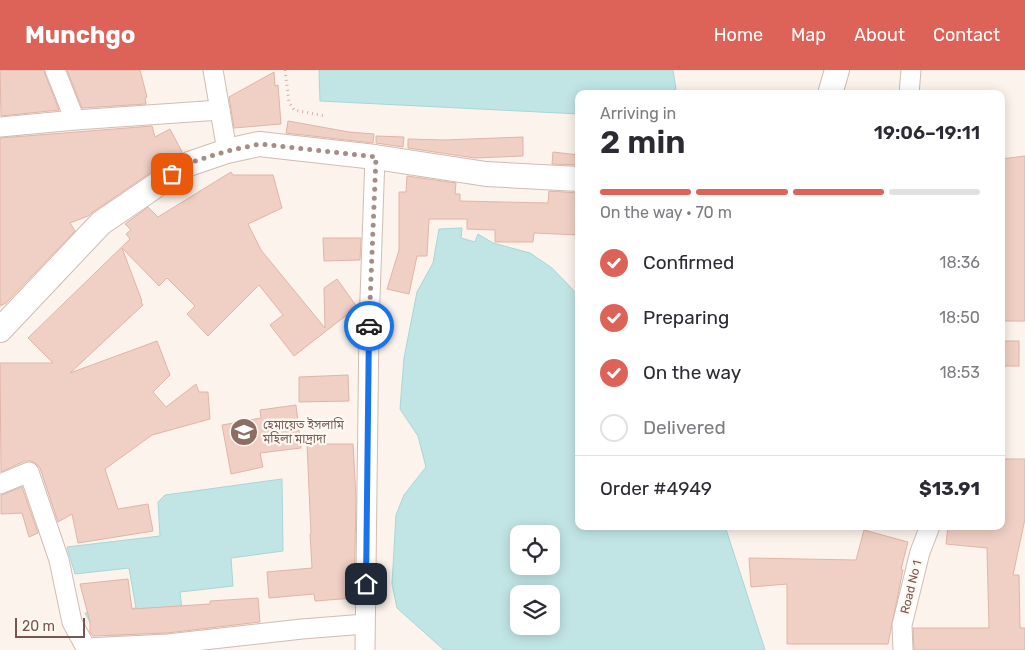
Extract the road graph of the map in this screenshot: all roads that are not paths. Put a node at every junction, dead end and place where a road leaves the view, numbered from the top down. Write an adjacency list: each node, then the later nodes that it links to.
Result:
1 (55, 70): 8 (street)
2 (213, 70): 7 (street)
3 (837, 70): 5 (street)
4 (911, 70): 6 (street)
5 (831, 90)
6 (910, 90)
7 (220, 110): 8 (street); 10 (street)
8 (75, 120): 9 (street)
9 (0, 126)
10 (227, 151): 11 (street); 13 (street)
11 (376, 157): 12 (street); 16 (street)
12 (575, 179)
13 (0, 330)
14 (0, 484): 16 (street)
15 (928, 530): 18 (street, Road No 1)
16 (366, 624): 17 (street)
17 (365, 650)
18 (903, 650)

